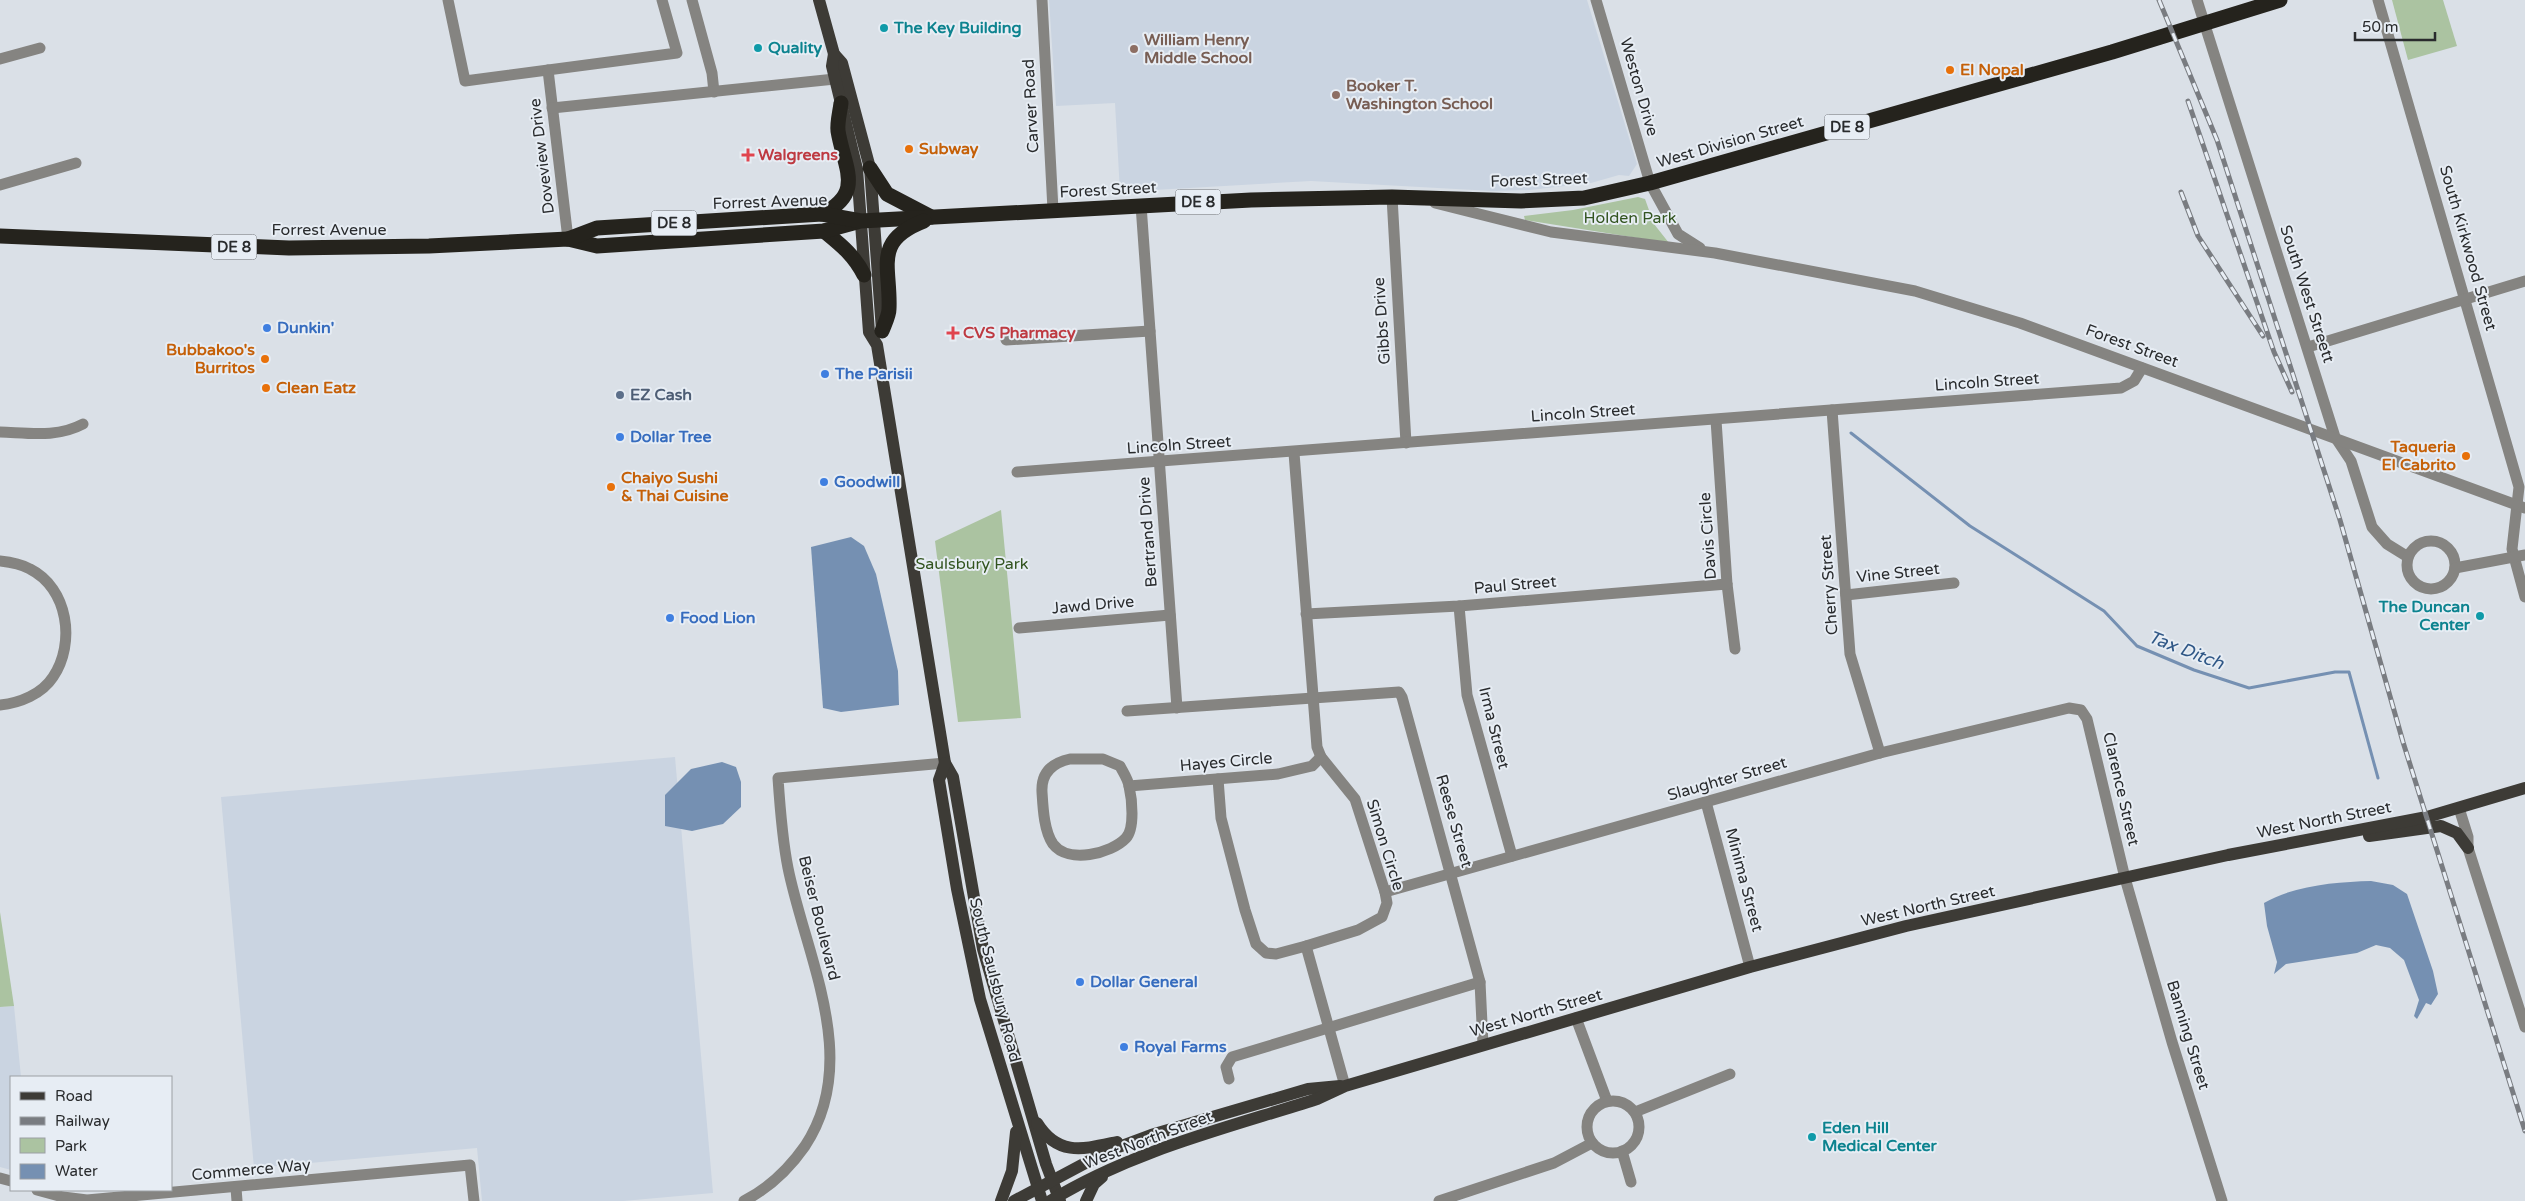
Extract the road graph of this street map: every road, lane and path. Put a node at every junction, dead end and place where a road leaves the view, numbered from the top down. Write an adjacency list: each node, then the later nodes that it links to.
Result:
1 (448, 0): 14 (street)
2 (662, 0): 14 (street)
3 (692, 0): 16 (street)
4 (819, 0): 12 (main road)
5 (1042, 0): 26 (street, Carver Road)
6 (1596, 0): 21 (street, Weston Drive)
7 (2197, 0): 10 (street, South West Streett)
8 (2280, 0): 10 (highway, West Division Street / DE 8)
9 (2378, 0): 36 (street, South Kirkwood Street)
10 (2204, 22): 21 (highway, West Division Street / DE 8); 40 (street, South West Streett)
11 (40, 48): 13 (street)
12 (834, 54): 15 (main road); 20 (main road)
13 (0, 59)
14 (548, 70): 18 (street, Doveview Drive)
15 (835, 79): 16 (street); 17 (main road)
16 (714, 92): 18 (street)
17 (842, 103): 27 (highway); 29 (main road)
18 (552, 108): 32 (street, Doveview Drive)
19 (76, 163): 22 (street)
20 (870, 168): 28 (highway); 29 (main road)
21 (1650, 183): 24 (highway, Forest Street / DE 8); 33 (street, Forest Street)
22 (0, 185)
23 (1392, 197): 24 (highway, Forest Street / DE 8); 25 (highway, Forest Street / DE 8); 47 (street, Gibbs Drive)
24 (1416, 198): 33 (street, Forest Street)
25 (1141, 205): 26 (highway, Forest Street / DE 8); 37 (street, Bertrand Drive)
26 (1053, 210): 28 (highway, Forest Street / DE 8)
27 (822, 214): 29 (highway, Forrest Avenue / DE 8); 32 (highway, Forrest Avenue / DE 8)
28 (933, 217): 29 (highway, Forest Street / DE 8); 38 (highway)
29 (867, 221): 30 (highway, Forrest Avenue / DE 8); 34 (main road, South Saulsbury Road); 38 (main road, South Saulsbury Road)
30 (824, 231): 32 (highway, Forrest Avenue / DE 8); 34 (highway)
31 (0, 236): 32 (highway, Forrest Avenue / DE 8)
32 (568, 239)
33 (1715, 253): 41 (street, Forest Street)
34 (864, 275): 38 (main road, South Saulsbury Road)
35 (2525, 281): 36 (street)
36 (2466, 298): 40 (street); 51 (street, South Kirkwood Street)
37 (1150, 331): 39 (street); 49 (street, Bertrand Drive)
38 (879, 338): 72 (main road, South Saulsbury Road)
39 (1006, 340)
40 (2308, 347): 46 (street, South West Streett)
41 (2142, 368): 42 (street, Lincoln Street); 46 (street, Forest Street)
42 (1832, 410): 43 (street, Lincoln Street); 58 (street, Cherry Street)
43 (1716, 420): 47 (street, Lincoln Street); 57 (street, Davis Circle)
44 (83, 424): 45 (street)
45 (0, 432)
46 (2335, 437): 51 (street, Forest Street); 53 (street, South West Streett)
47 (1406, 443): 48 (street, Lincoln Street)
48 (1294, 453): 49 (street, Lincoln Street); 61 (street)
49 (1159, 462): 50 (street, Lincoln Street); 62 (street, Bertrand Drive)
50 (1017, 472)
51 (2521, 507): 52 (street, South Kirkwood Street)
52 (2520, 556): 55 (street); 59 (street, South Kirkwood Street)
53 (2408, 557): 55 (street); 55 (street)
54 (0, 561): 66 (street)
55 (2455, 568)
56 (1954, 583): 58 (street, Vine Street)
57 (1727, 584): 60 (street, Paul Street); 64 (street, Davis Circle)
58 (1846, 595): 70 (street, Cherry Street)
59 (2525, 597)
60 (1459, 606): 61 (street, Paul Street); 80 (street, Irma Street)
61 (1306, 614): 65 (street)
62 (1170, 616): 63 (street, Jawd Drive); 67 (street, Bertrand Drive)
63 (1019, 628)
64 (1735, 649)
65 (1312, 698): 67 (street, Reese Street); 71 (street); 81 (street, Reese Street)
66 (0, 705)
67 (1176, 708): 69 (street, Reese Street)
68 (2081, 710): 70 (street, Slaughter Street); 82 (street, Clarence Street)
69 (1127, 711)
70 (1880, 753): 76 (street, Slaughter Street)
71 (1321, 757): 73 (street, Hayes Circle); 83 (street, Simon Circle)
72 (945, 763): 97 (main road, South Saulsbury Road); 98 (main road, South Saulsbury Road); 111 (street, Beiser Boulevard)
73 (1218, 779): 74 (street, Hayes Circle); 84 (street, Simon Circle)
74 (1129, 786): 74 (street)
75 (2525, 788): 77 (main road, West North Street)
76 (1706, 802): 80 (street, Slaughter Street); 85 (street, Minima Street)
77 (2459, 808): 78 (main road, West North Street); 79 (street)
78 (2321, 838): 79 (main road); 82 (main road, West North Street)
79 (2468, 848): 87 (street)
80 (1512, 856): 81 (street, Slaughter Street)
81 (1452, 873): 83 (street, Slaughter Street); 86 (street, Reese Street)
82 (2125, 878): 85 (main road, West North Street); 117 (street, Banning Street)
83 (1385, 892): 84 (street, Simon Circle)
84 (1306, 946): 90 (street)
85 (1750, 967): 88 (main road, West North Street)
86 (1480, 982): 90 (street); 91 (street, Reese Street)
87 (2520, 993): 89 (street)
88 (1576, 1018): 91 (main road, West North Street); 95 (street)
89 (2525, 1027)
90 (1328, 1028): 93 (street); 94 (street)
91 (1483, 1045): 94 (main road, West North Street)
92 (1730, 1074): 96 (street)
93 (1229, 1079)
94 (1345, 1086): 99 (main road, West North Street); 102 (main road, West North Street)
95 (1607, 1101): 96 (street); 100 (street)
96 (1635, 1112): 101 (street)
97 (1032, 1114): 99 (main road); 103 (main road, South Saulsbury Road)
98 (1017, 1124): 106 (main road, South Saulsbury Road); 112 (main road)
99 (1151, 1135): 103 (main road, West North Street)
100 (1592, 1143): 101 (street); 116 (street)
101 (1622, 1151): 104 (street)
102 (1113, 1169): 108 (main road, West North Street); 115 (main road)
103 (1052, 1180): 106 (main road, West North Street); 108 (main road, South Saulsbury Road)
104 (1631, 1182)
105 (236, 1188): 107 (street, Commerce Way); 109 (street); 110 (street, Commerce Way)
106 (1037, 1188): 113 (main road, West North Street); 114 (main road, South Saulsbury Road)
107 (41, 1191)
108 (1056, 1199)
109 (237, 1201)
110 (474, 1201)
111 (744, 1201)
112 (1001, 1201)
113 (1014, 1201)
114 (1042, 1201)
115 (1086, 1201)
116 (1438, 1201)
117 (2222, 1201)

